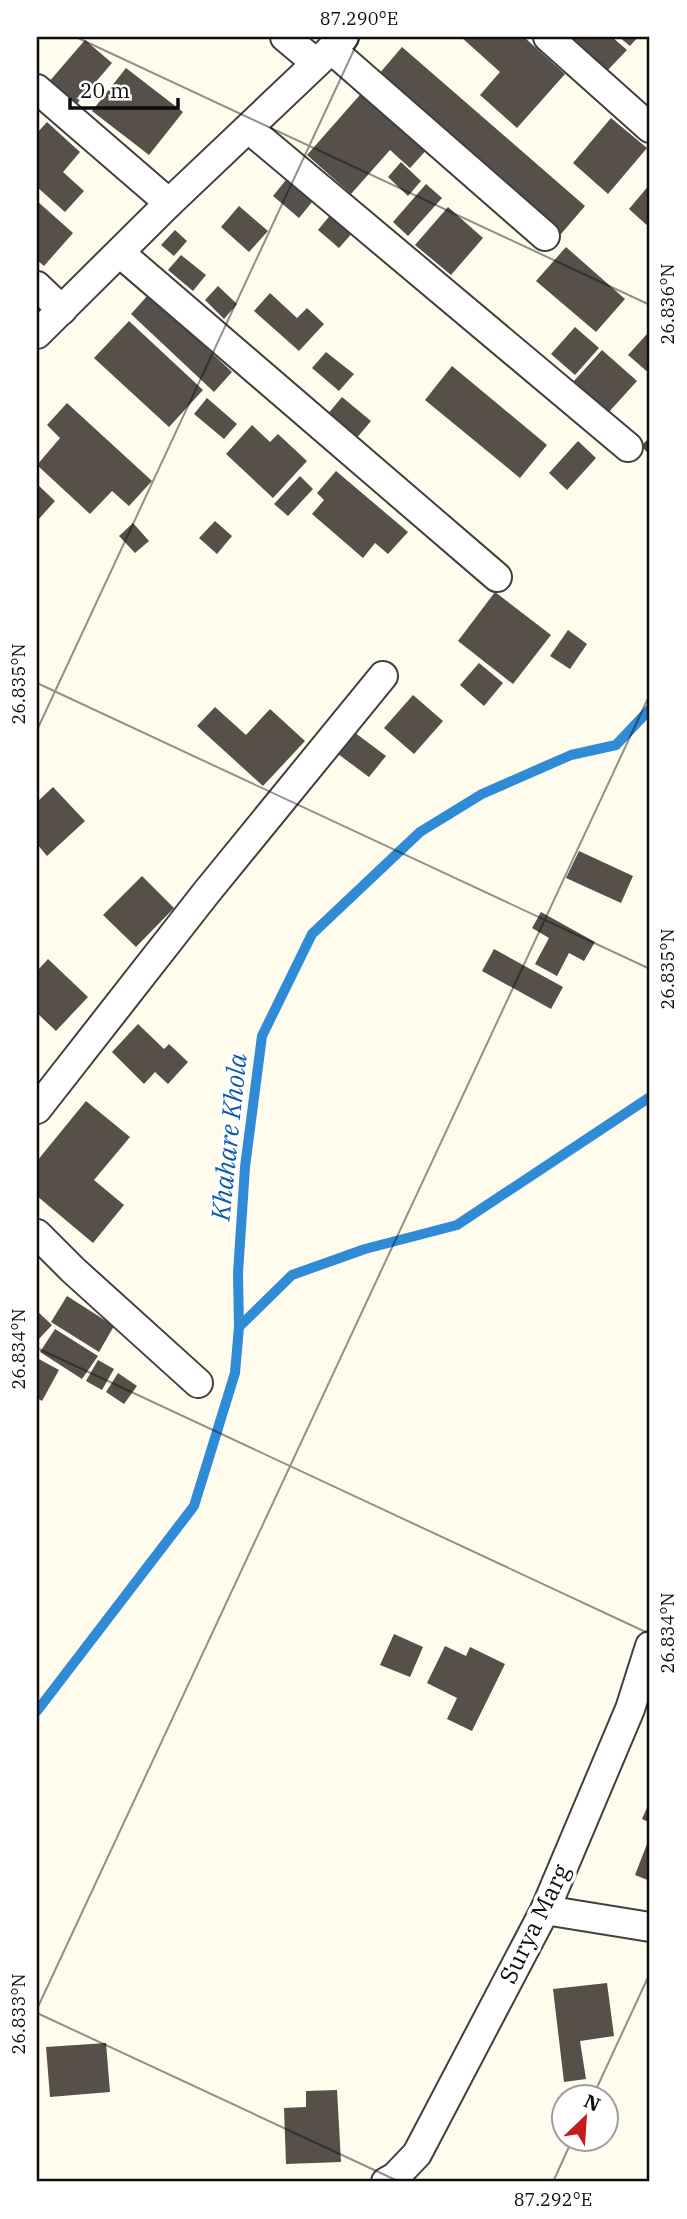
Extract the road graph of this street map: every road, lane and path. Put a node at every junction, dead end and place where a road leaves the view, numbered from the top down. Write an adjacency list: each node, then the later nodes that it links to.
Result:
1 (285, 37): 3 (street)
2 (548, 37): 5 (street)
3 (330, 50): 6 (street); 8 (street)
4 (37, 89): 7 (street)
5 (650, 128)
6 (249, 129): 7 (street); 13 (street)
7 (169, 203): 9 (street)
8 (545, 236)
9 (120, 253): 11 (street); 14 (street)
10 (37, 286): 11 (street)
11 (62, 310): 12 (street)
12 (37, 334)
13 (628, 447)
14 (497, 578)
15 (383, 676): 16 (street)
16 (37, 1109)
17 (37, 1234): 18 (street)
18 (198, 1383)
19 (650, 1646): 20 (street, Surya Marg)
20 (545, 1910): 21 (street); 22 (street, Surya Marg)
21 (650, 1927)
22 (386, 2182)

